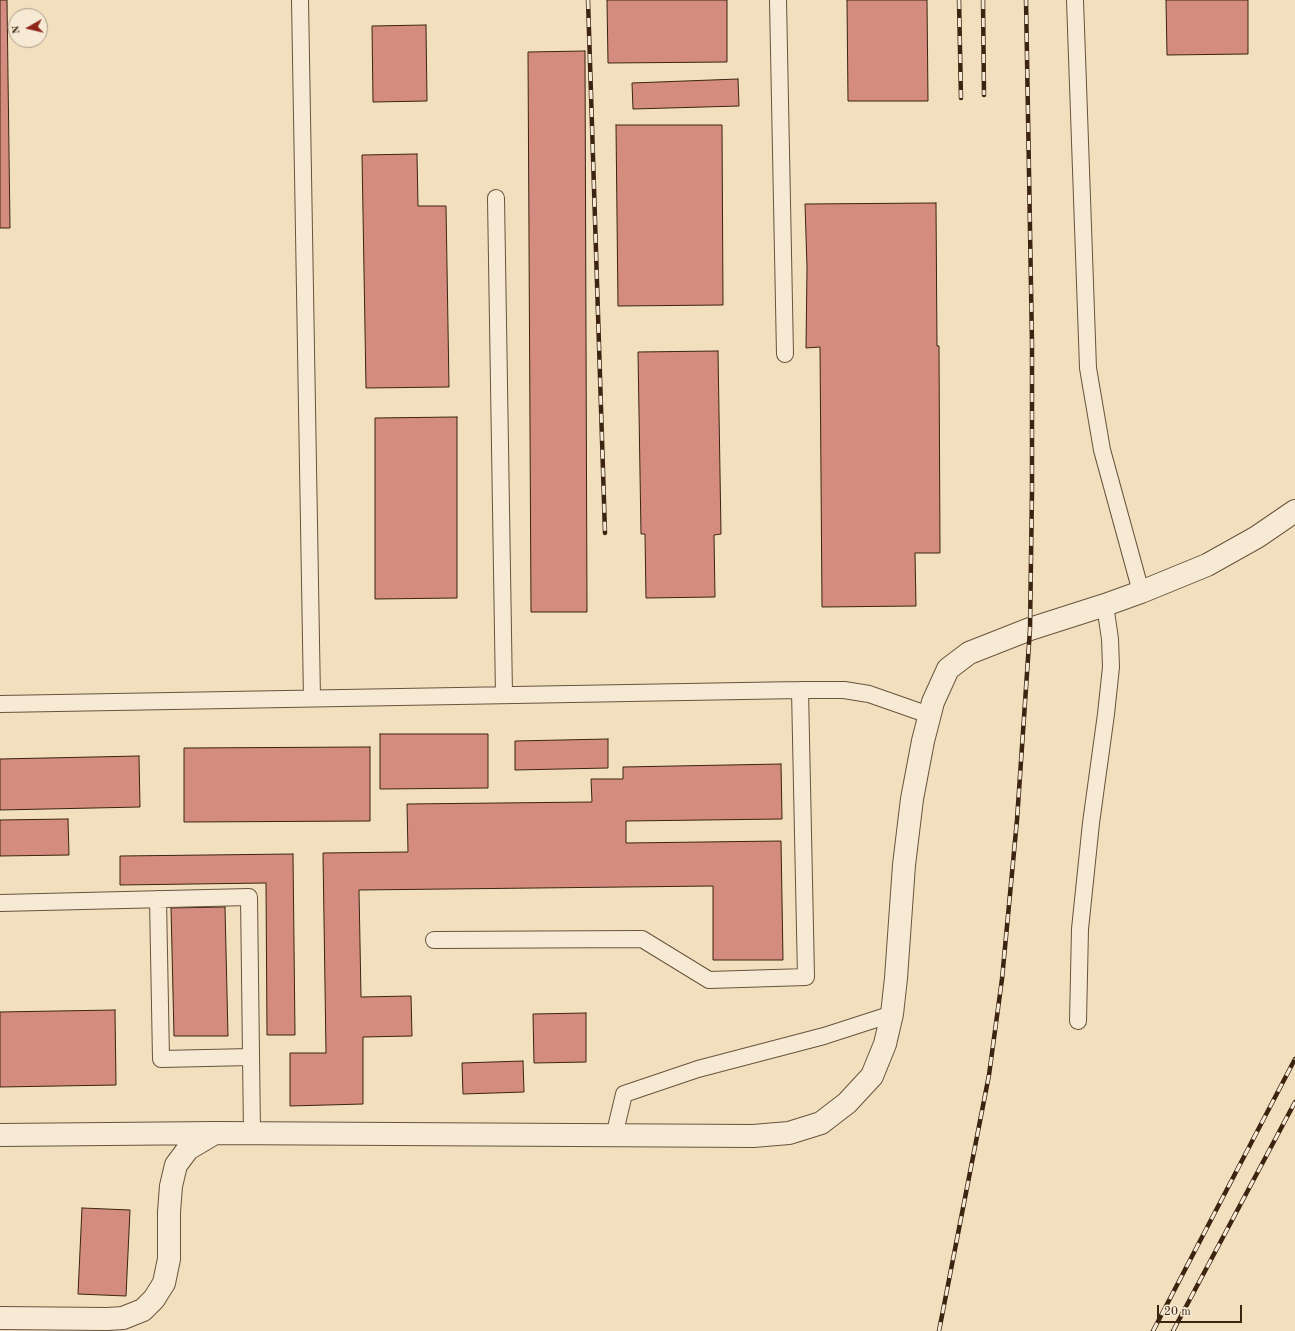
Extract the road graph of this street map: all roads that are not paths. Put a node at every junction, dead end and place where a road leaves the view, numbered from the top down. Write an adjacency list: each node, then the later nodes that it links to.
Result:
1 (300, 0): 11 (lane)
2 (778, 0): 5 (lane)
3 (1075, 0): 7 (lane)
4 (496, 198): 10 (lane)
5 (785, 354)
6 (1295, 511): 7 (street)
7 (1142, 592): 8 (street)
8 (1105, 605): 13 (street); 18 (lane)
9 (800, 690): 10 (lane); 13 (lane); 16 (lane)
10 (504, 695): 11 (lane)
11 (312, 698): 12 (lane)
12 (0, 704)
13 (929, 715): 17 (street)
14 (158, 899): 15 (lane); 19 (lane); 19 (lane)
15 (0, 903)
16 (434, 940)
17 (892, 1014): 23 (lane); 23 (street)
18 (1078, 1021)
19 (251, 1057): 21 (lane)
20 (216, 1133): 21 (street); 22 (street); 24 (street)
21 (252, 1133): 23 (street)
22 (0, 1135)
23 (614, 1136)
24 (0, 1318)

